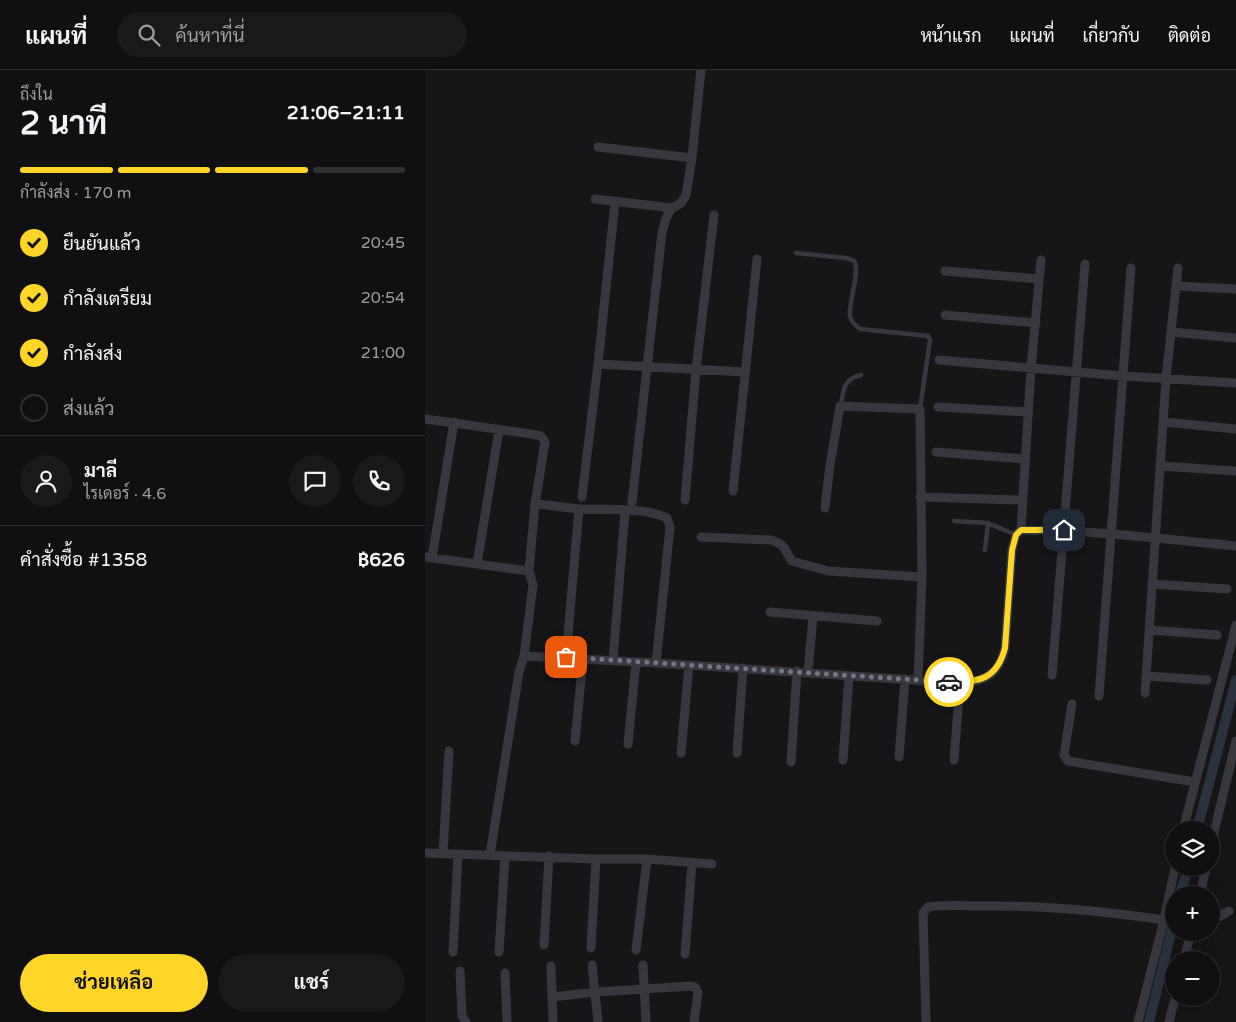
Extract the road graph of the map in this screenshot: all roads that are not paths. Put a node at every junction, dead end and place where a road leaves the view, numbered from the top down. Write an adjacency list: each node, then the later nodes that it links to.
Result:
1 (701, 70): 3 (street)
2 (598, 147): 3 (street)
3 (692, 158): 6 (street)
4 (595, 199): 5 (street)
5 (615, 202): 6 (street); 23 (street)
6 (672, 208): 24 (street)
7 (714, 215): 26 (street)
8 (796, 253): 35 (lane)
9 (757, 259): 27 (street)
10 (1041, 260): 15 (street)
11 (1085, 264): 28 (street)
12 (1131, 268): 30 (street)
13 (1178, 268): 16 (street)
14 (945, 270): 15 (street)
15 (1039, 279): 19 (street)
16 (1176, 286): 17 (street); 20 (street)
17 (1236, 289)
18 (945, 315): 19 (street)
19 (1036, 323): 25 (street)
20 (1171, 332): 21 (street); 31 (street)
21 (1236, 338)
22 (939, 360): 25 (street)
23 (598, 364): 24 (street); 48 (street)
24 (647, 367): 26 (street); 51 (street)
25 (1031, 368): 28 (street); 36 (street)
26 (697, 370): 27 (street); 49 (street)
27 (745, 372): 46 (street)
28 (1077, 372): 30 (street); 58 (street)
29 (861, 375): 33 (lane)
30 (1123, 376): 31 (street); 60 (street)
31 (1166, 378): 32 (street); 39 (street)
32 (1236, 382)
33 (840, 406): 35 (street); 53 (street)
34 (938, 406): 36 (street)
35 (920, 409): 47 (street)
36 (1028, 412): 43 (street)
37 (425, 419): 38 (street)
38 (454, 422): 41 (street); 65 (street)
39 (1164, 422): 40 (street); 44 (street)
40 (1236, 429)
41 (499, 430): 52 (street); 66 (street)
42 (936, 452): 43 (street)
43 (1024, 459): 50 (street)
44 (1161, 466): 45 (street); 62 (street)
45 (1236, 471)
46 (733, 491)
47 (921, 496): 50 (street); 68 (street)
48 (582, 497)
49 (685, 500)
50 (1022, 500): 59 (street)
51 (632, 502)
52 (535, 504): 54 (street); 67 (street)
53 (825, 508)
54 (579, 509): 55 (street); 78 (street)
55 (625, 511): 80 (street); 82 (street)
56 (954, 521): 57 (lane)
57 (988, 523): 59 (lane); 64 (lane)
58 (1064, 530): 59 (street); 60 (street); 87 (street)
59 (1018, 532): 93 (street)
60 (1111, 534): 62 (street); 95 (street)
61 (701, 537): 68 (street)
62 (1156, 538): 63 (street); 69 (street)
63 (1236, 546)
64 (985, 550)
65 (428, 558): 66 (street)
66 (477, 564): 67 (street)
67 (529, 572): 77 (street)
68 (922, 577): 91 (street)
69 (1152, 584): 70 (street); 75 (street)
70 (1227, 589)
71 (771, 612): 72 (street)
72 (813, 616): 73 (street); 86 (street)
73 (877, 621)
74 (1236, 625): 107 (street)
75 (1149, 630): 76 (street); 89 (street)
76 (1217, 635)
77 (524, 656): 78 (street); 113 (street)
78 (566, 657): 79 (street)
79 (583, 659): 80 (street); 97 (street)
80 (613, 660): 81 (street)
81 (636, 662): 82 (street); 99 (street)
82 (657, 663): 83 (street)
83 (689, 665): 84 (street); 102 (street)
84 (743, 668): 85 (street); 101 (street)
85 (797, 671): 86 (street); 106 (street)
86 (808, 672): 88 (street)
87 (1053, 675)
88 (849, 676): 90 (street); 104 (street)
89 (1146, 676): 92 (street); 94 (street)
90 (905, 679): 91 (street); 103 (street)
91 (918, 680): 93 (street)
92 (1207, 680)
93 (960, 683): 105 (street)
94 (1145, 693)
95 (1099, 696)
96 (1072, 704): 107 (street)
97 (575, 741)
98 (1236, 741): 109 (street)
99 (628, 744)
100 (449, 751): 111 (street)
101 (737, 753)
102 (681, 754)
103 (899, 757)
104 (843, 760)
105 (954, 760)
106 (791, 762)
107 (1195, 782): 108 (street)
108 (1185, 821)
109 (1217, 821)
110 (425, 853): 111 (street)
111 (443, 854): 112 (street)
112 (458, 854): 113 (street); 127 (street)
113 (490, 856): 114 (street)
114 (505, 856): 115 (street); 128 (street)
115 (549, 856): 116 (street); 124 (street)
116 (596, 859): 117 (street); 125 (street)
117 (647, 859): 118 (street); 126 (street)
118 (692, 863): 119 (street); 129 (street)
119 (712, 864)
120 (1173, 876): 123 (street)
121 (1229, 911): 122 (street)
122 (1220, 916)
123 (1164, 920): 145 (street); 146 (street)
124 (544, 945)
125 (591, 948)
126 (636, 950)
127 (453, 952)
128 (499, 952)
129 (685, 954)
130 (592, 965): 136 (street)
131 (643, 965): 135 (street)
132 (551, 966): 137 (street)
133 (460, 971): 139 (street)
134 (505, 973): 140 (street)
135 (644, 988): 136 (street); 143 (street); 144 (street)
136 (596, 992): 137 (street); 142 (street)
137 (552, 997): 141 (street)
138 (1173, 1006): 147 (street)
139 (466, 1022)
140 (507, 1022)
141 (553, 1022)
142 (599, 1022)
143 (646, 1022)
144 (694, 1022)
145 (926, 1022)
146 (1138, 1022)
147 (1169, 1022)

